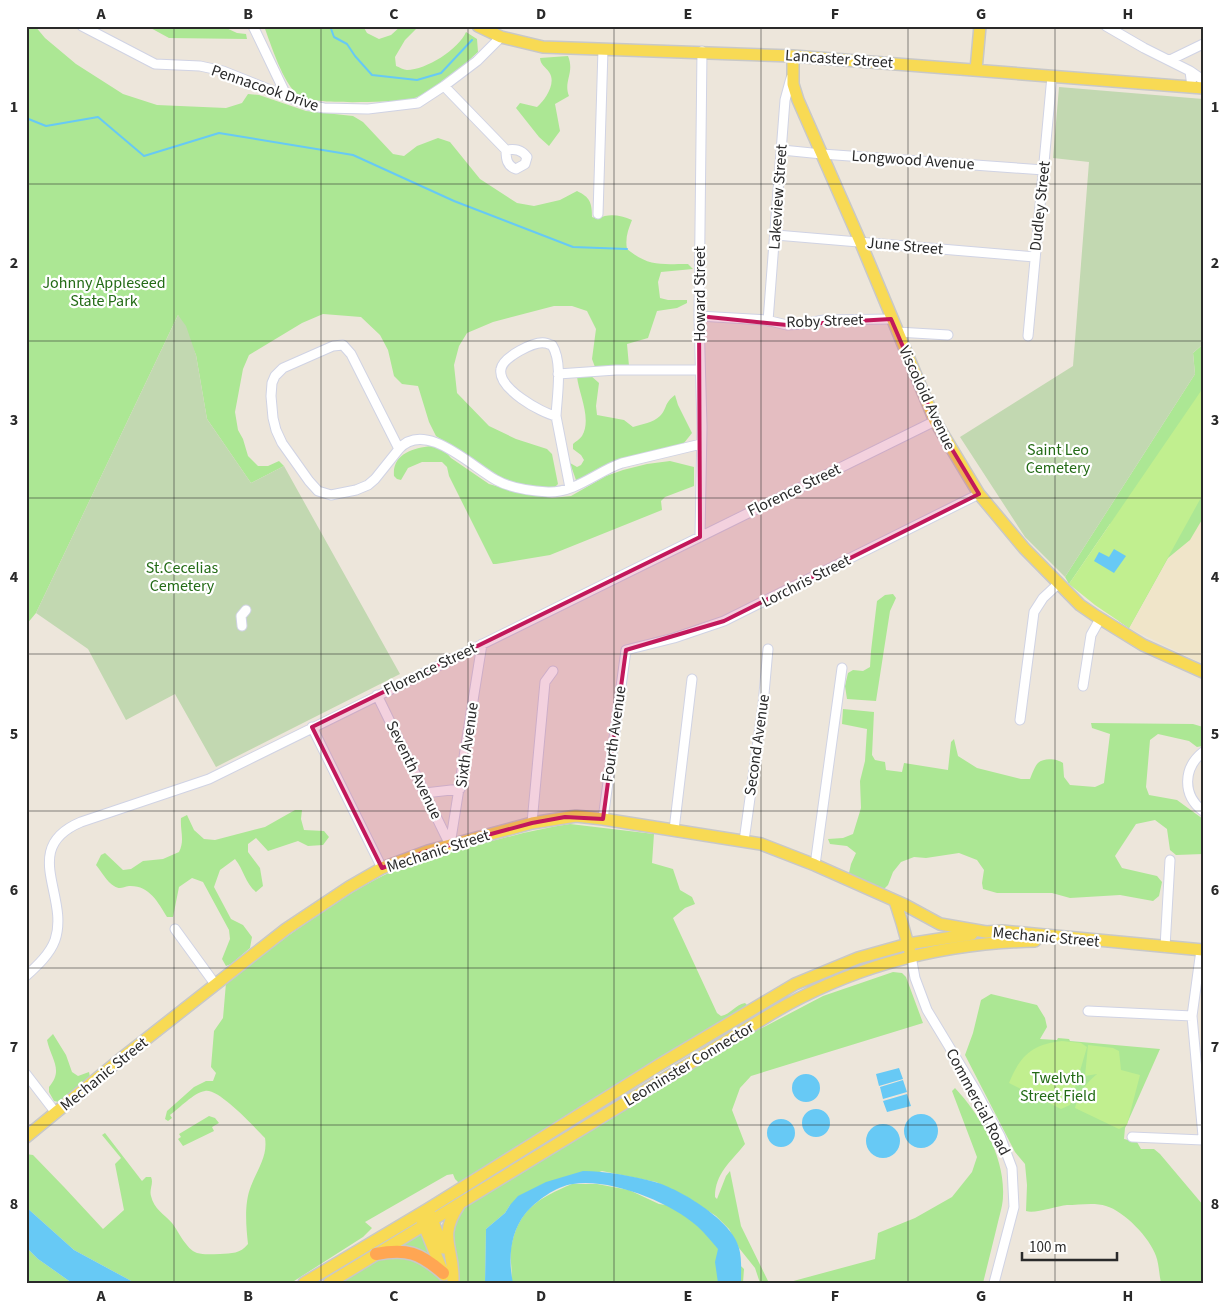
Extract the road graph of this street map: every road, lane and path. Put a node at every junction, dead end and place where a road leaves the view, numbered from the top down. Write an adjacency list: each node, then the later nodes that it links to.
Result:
1 (82, 26): 19 (street, Pennacook Drive)
2 (253, 26): 19 (street)
3 (478, 26): 6 (main road, Lancaster Street)
4 (980, 26): 12 (main road)
5 (1106, 26): 11 (street)
6 (501, 37): 8 (main road, Lancaster Street); 17 (street, Pennacook Drive)
7 (1203, 44): 11 (street)
8 (603, 49): 9 (main road, Lancaster Street); 24 (street)
9 (702, 51): 10 (main road, Lancaster Street); 28 (street, Howard Street)
10 (794, 56): 12 (main road, Lancaster Street); 14 (main road, Viscoloid Avenue)
11 (1170, 60): 13 (street)
12 (976, 70): 15 (main road, Lancaster Street)
13 (1190, 71): 16 (street); 18 (street)
14 (792, 73): 21 (street, Lakeview Street); 22 (main road, Viscoloid Avenue)
15 (1052, 76): 18 (main road, Lancaster Street); 23 (street, Dudley Street)
16 (1203, 80)
17 (444, 86): 19 (street, Pennacook Drive); 20 (street)
18 (1197, 88)
19 (287, 97)
20 (506, 150)
21 (782, 150): 22 (street, Longwood Avenue); 25 (street, Lakeview Street)
22 (822, 154): 23 (street, Longwood Avenue); 26 (main road, Viscoloid Avenue)
23 (1044, 170): 27 (street, Dudley Street)
24 (598, 214)
25 (776, 235): 26 (street, June Street); 30 (street, Lakeview Street)
26 (860, 241): 27 (street, June Street); 29 (main road, Viscoloid Avenue)
27 (1034, 257): 33 (street, Dudley Street)
28 (699, 316): 30 (street, Roby Street); 34 (street, Howard Street)
29 (892, 318): 30 (street, Roby Street); 31 (main road, Viscoloid Avenue)
30 (768, 321)
31 (897, 332): 32 (street); 37 (main road, Viscoloid Avenue)
32 (948, 335)
33 (1028, 336)
34 (700, 370): 35 (street); 38 (street, Howard Street)
35 (558, 374): 36 (street); 36 (street)
36 (556, 416): 40 (street)
37 (935, 421): 41 (main road, Viscoloid Avenue); 42 (street, Florence Street)
38 (701, 444): 40 (street); 42 (street, Howard Street)
39 (399, 450): 39 (street); 40 (street)
40 (570, 488)
41 (980, 494): 43 (main road, Viscoloid Avenue); 49 (street, Lorchris Street)
42 (700, 537): 47 (street, Florence Street)
43 (1058, 584): 45 (main road, Viscoloid Avenue); 56 (street)
44 (246, 610): 46 (street)
45 (1100, 619): 52 (main road, Viscoloid Avenue); 54 (street)
46 (242, 626)
47 (482, 644): 55 (street, Florence Street); 59 (street, Sixth Avenue)
48 (768, 649): 65 (street, Second Avenue)
49 (626, 650): 62 (street, Fourth Avenue)
50 (842, 668): 68 (street)
51 (552, 671): 63 (street)
52 (1203, 672)
53 (692, 679): 64 (street)
54 (1083, 686)
55 (378, 695): 57 (street, Florence Street); 60 (street, Seventh Avenue)
56 (1020, 720)
57 (312, 727): 69 (street); 78 (street, Florence Street)
58 (1203, 752): 61 (street)
59 (460, 789): 60 (street); 66 (street, Sixth Avenue)
60 (426, 793): 66 (street, Seventh Avenue)
61 (1203, 810)
62 (603, 819): 63 (main road, Mechanic Street); 64 (main road, Mechanic Street)
63 (532, 823): 66 (main road, Mechanic Street)
64 (674, 830): 65 (main road, Mechanic Street)
65 (744, 840): 68 (main road, Mechanic Street)
66 (450, 845): 69 (main road, Mechanic Street)
67 (1170, 860): 75 (street)
68 (815, 865): 70 (main road, Mechanic Street)
69 (382, 868): 79 (main road, Mechanic Street)
70 (895, 901): 72 (main road, Mechanic Street); 74 (main road)
71 (175, 929): 79 (street)
72 (986, 932): 73 (main road, Mechanic Street); 74 (main road, Leominster Connector)
73 (1084, 940): 75 (main road, Mechanic Street); 77 (main road, Leominster Connector)
74 (908, 944): 77 (main road); 88 (main road, Leominster Connector)
75 (1165, 947): 76 (main road, Mechanic Street)
76 (1202, 950): 81 (street)
77 (911, 956): 87 (main road, Leominster Connector); 93 (street, Commercial Road)
78 (26, 976)
79 (215, 984): 83 (main road, Mechanic Street)
80 (1088, 1011): 81 (street)
81 (1192, 1016): 86 (street)
82 (26, 1074): 83 (street)
83 (56, 1113): 84 (main road, Mechanic Street)
84 (26, 1137)
85 (1132, 1137): 86 (street)
86 (1203, 1138)
87 (460, 1204): 88 (main road, Leominster Connector); 90 (main road)
88 (426, 1217): 89 (main road, Leominster Connector); 90 (main road); 91 (main road, Leominster Connector)
89 (376, 1254): 90 (highway); 92 (main road, Leominster Connector)
90 (449, 1280)
91 (304, 1283)
92 (329, 1283)
93 (994, 1283)

